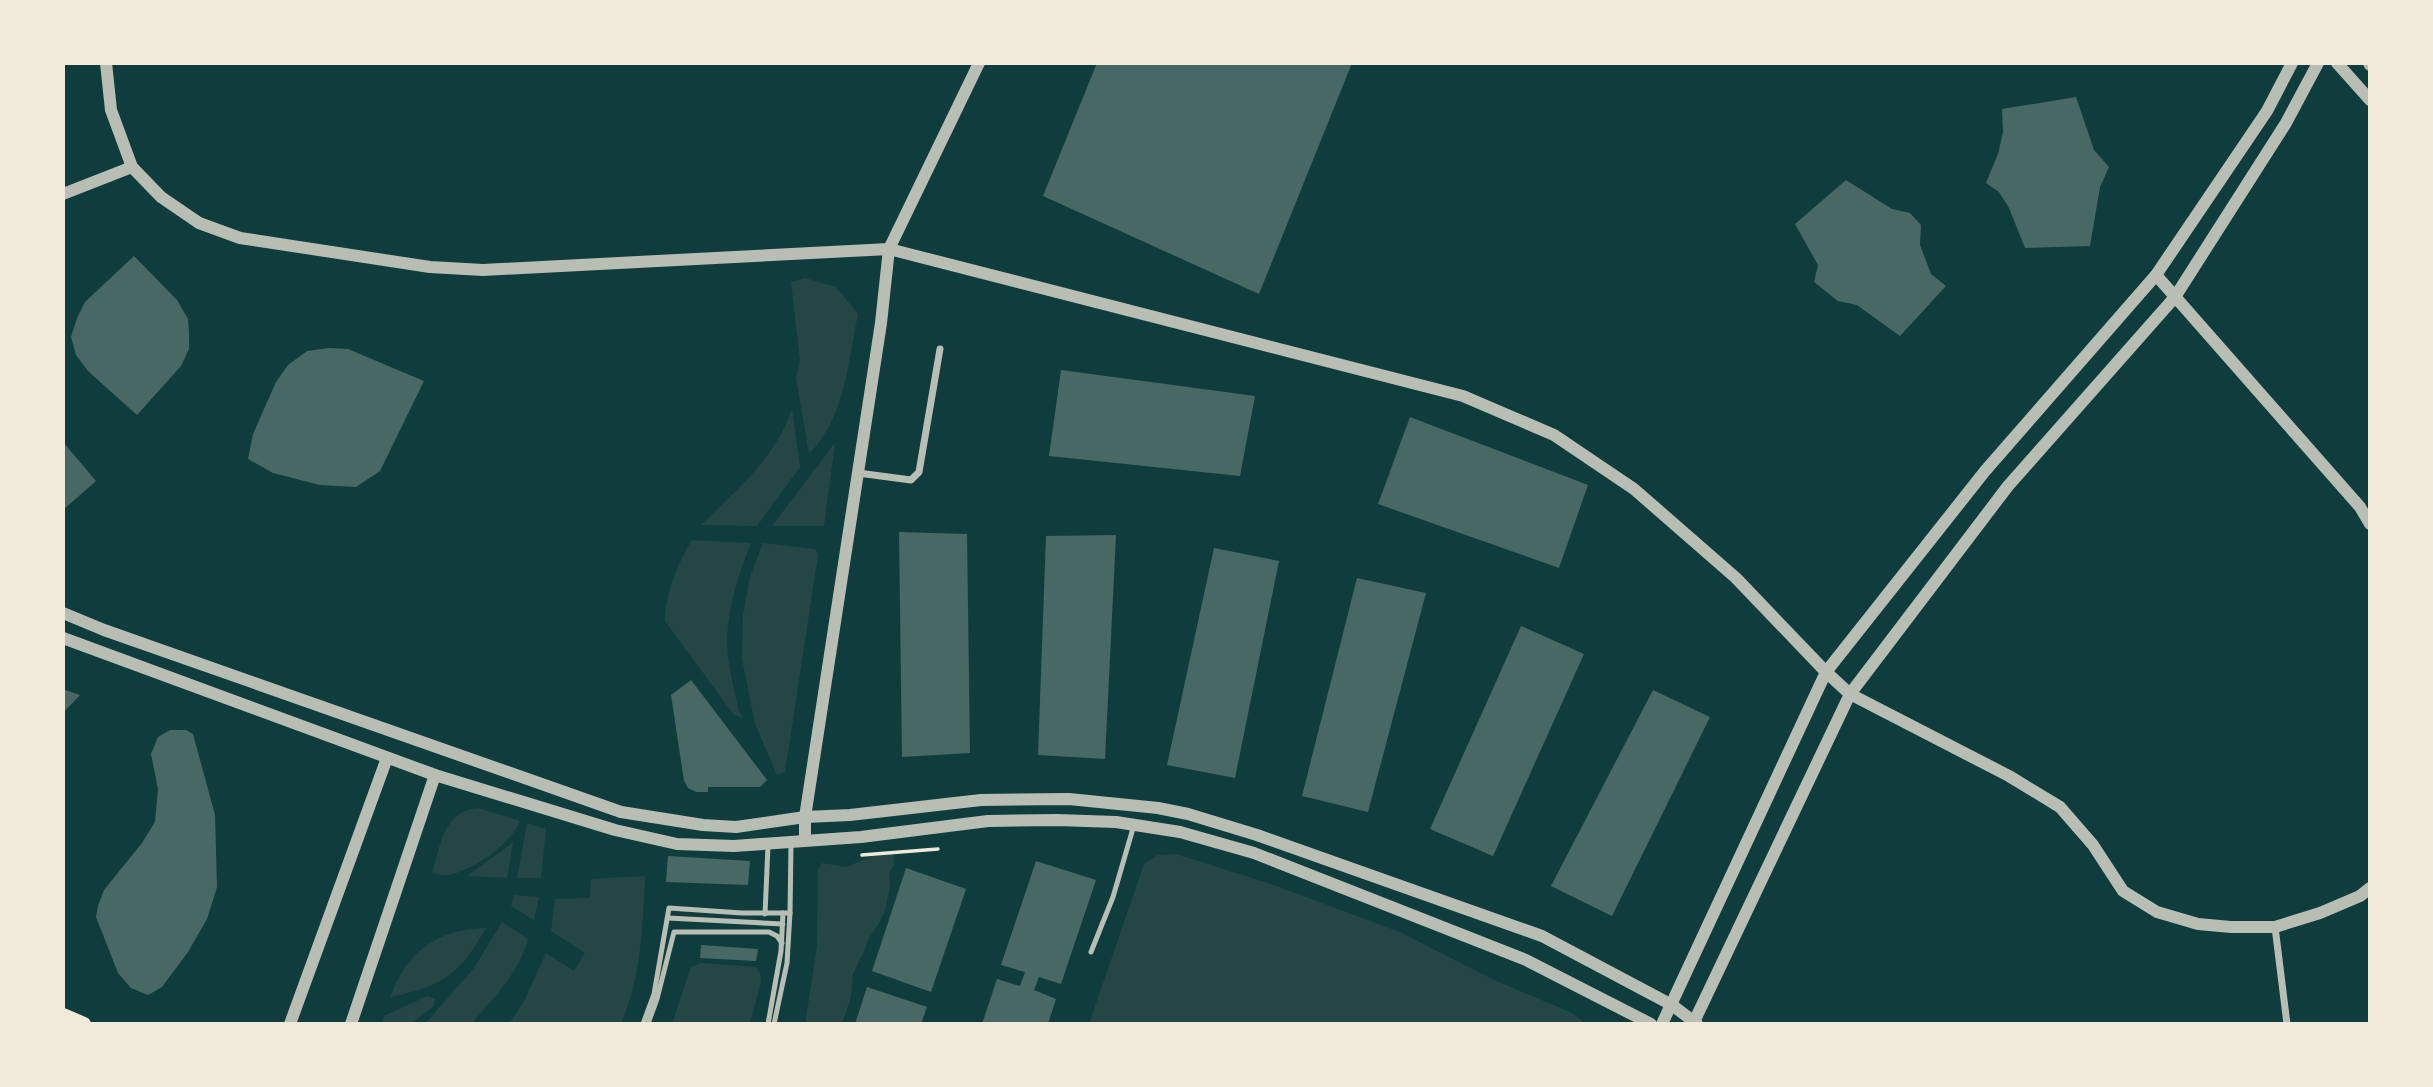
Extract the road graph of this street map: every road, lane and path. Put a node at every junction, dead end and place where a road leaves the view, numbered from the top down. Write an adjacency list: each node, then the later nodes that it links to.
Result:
1 (106, 63): 7 (street)
2 (979, 63): 9 (street)
3 (2292, 63): 10 (street)
4 (2318, 63): 11 (street)
5 (2337, 63): 6 (street)
6 (2370, 100)
7 (132, 167): 8 (street); 9 (street)
8 (63, 194)
9 (889, 249): 13 (street); 17 (street)
10 (2156, 275): 11 (street); 17 (street)
11 (2175, 297): 14 (street); 18 (street)
12 (940, 349): 13 (street)
13 (858, 473): 21 (street)
14 (2370, 524)
15 (63, 613): 21 (street)
16 (63, 638): 19 (street)
17 (1826, 673): 18 (street); 36 (street)
18 (1850, 694): 33 (street); 38 (street)
19 (387, 758): 20 (street); 40 (street)
20 (435, 775): 25 (street); 41 (street)
21 (805, 817): 23 (street); 36 (street)
22 (1134, 825): 23 (street); 35 (lane); 45 (street)
23 (805, 839): 24 (street)
24 (791, 841): 25 (street); 29 (lane)
25 (768, 843): 30 (lane)
26 (939, 849): 27 (path)
27 (862, 855)
28 (2370, 888): 33 (street)
29 (787, 913): 30 (lane); 32 (lane); 44 (lane)
30 (765, 914): 31 (lane)
31 (668, 918): 32 (lane); 42 (lane)
32 (783, 925): 34 (lane)
33 (2274, 927): 47 (street)
34 (782, 943): 42 (lane); 43 (lane)
35 (1091, 952)
36 (1672, 1005): 38 (street); 46 (street)
37 (63, 1015): 39 (main road)
38 (1695, 1023)
39 (84, 1024)
40 (290, 1024)
41 (351, 1024)
42 (645, 1024)
43 (768, 1024)
44 (774, 1024)
45 (1651, 1024)
46 (1662, 1024)
47 (2287, 1024)

